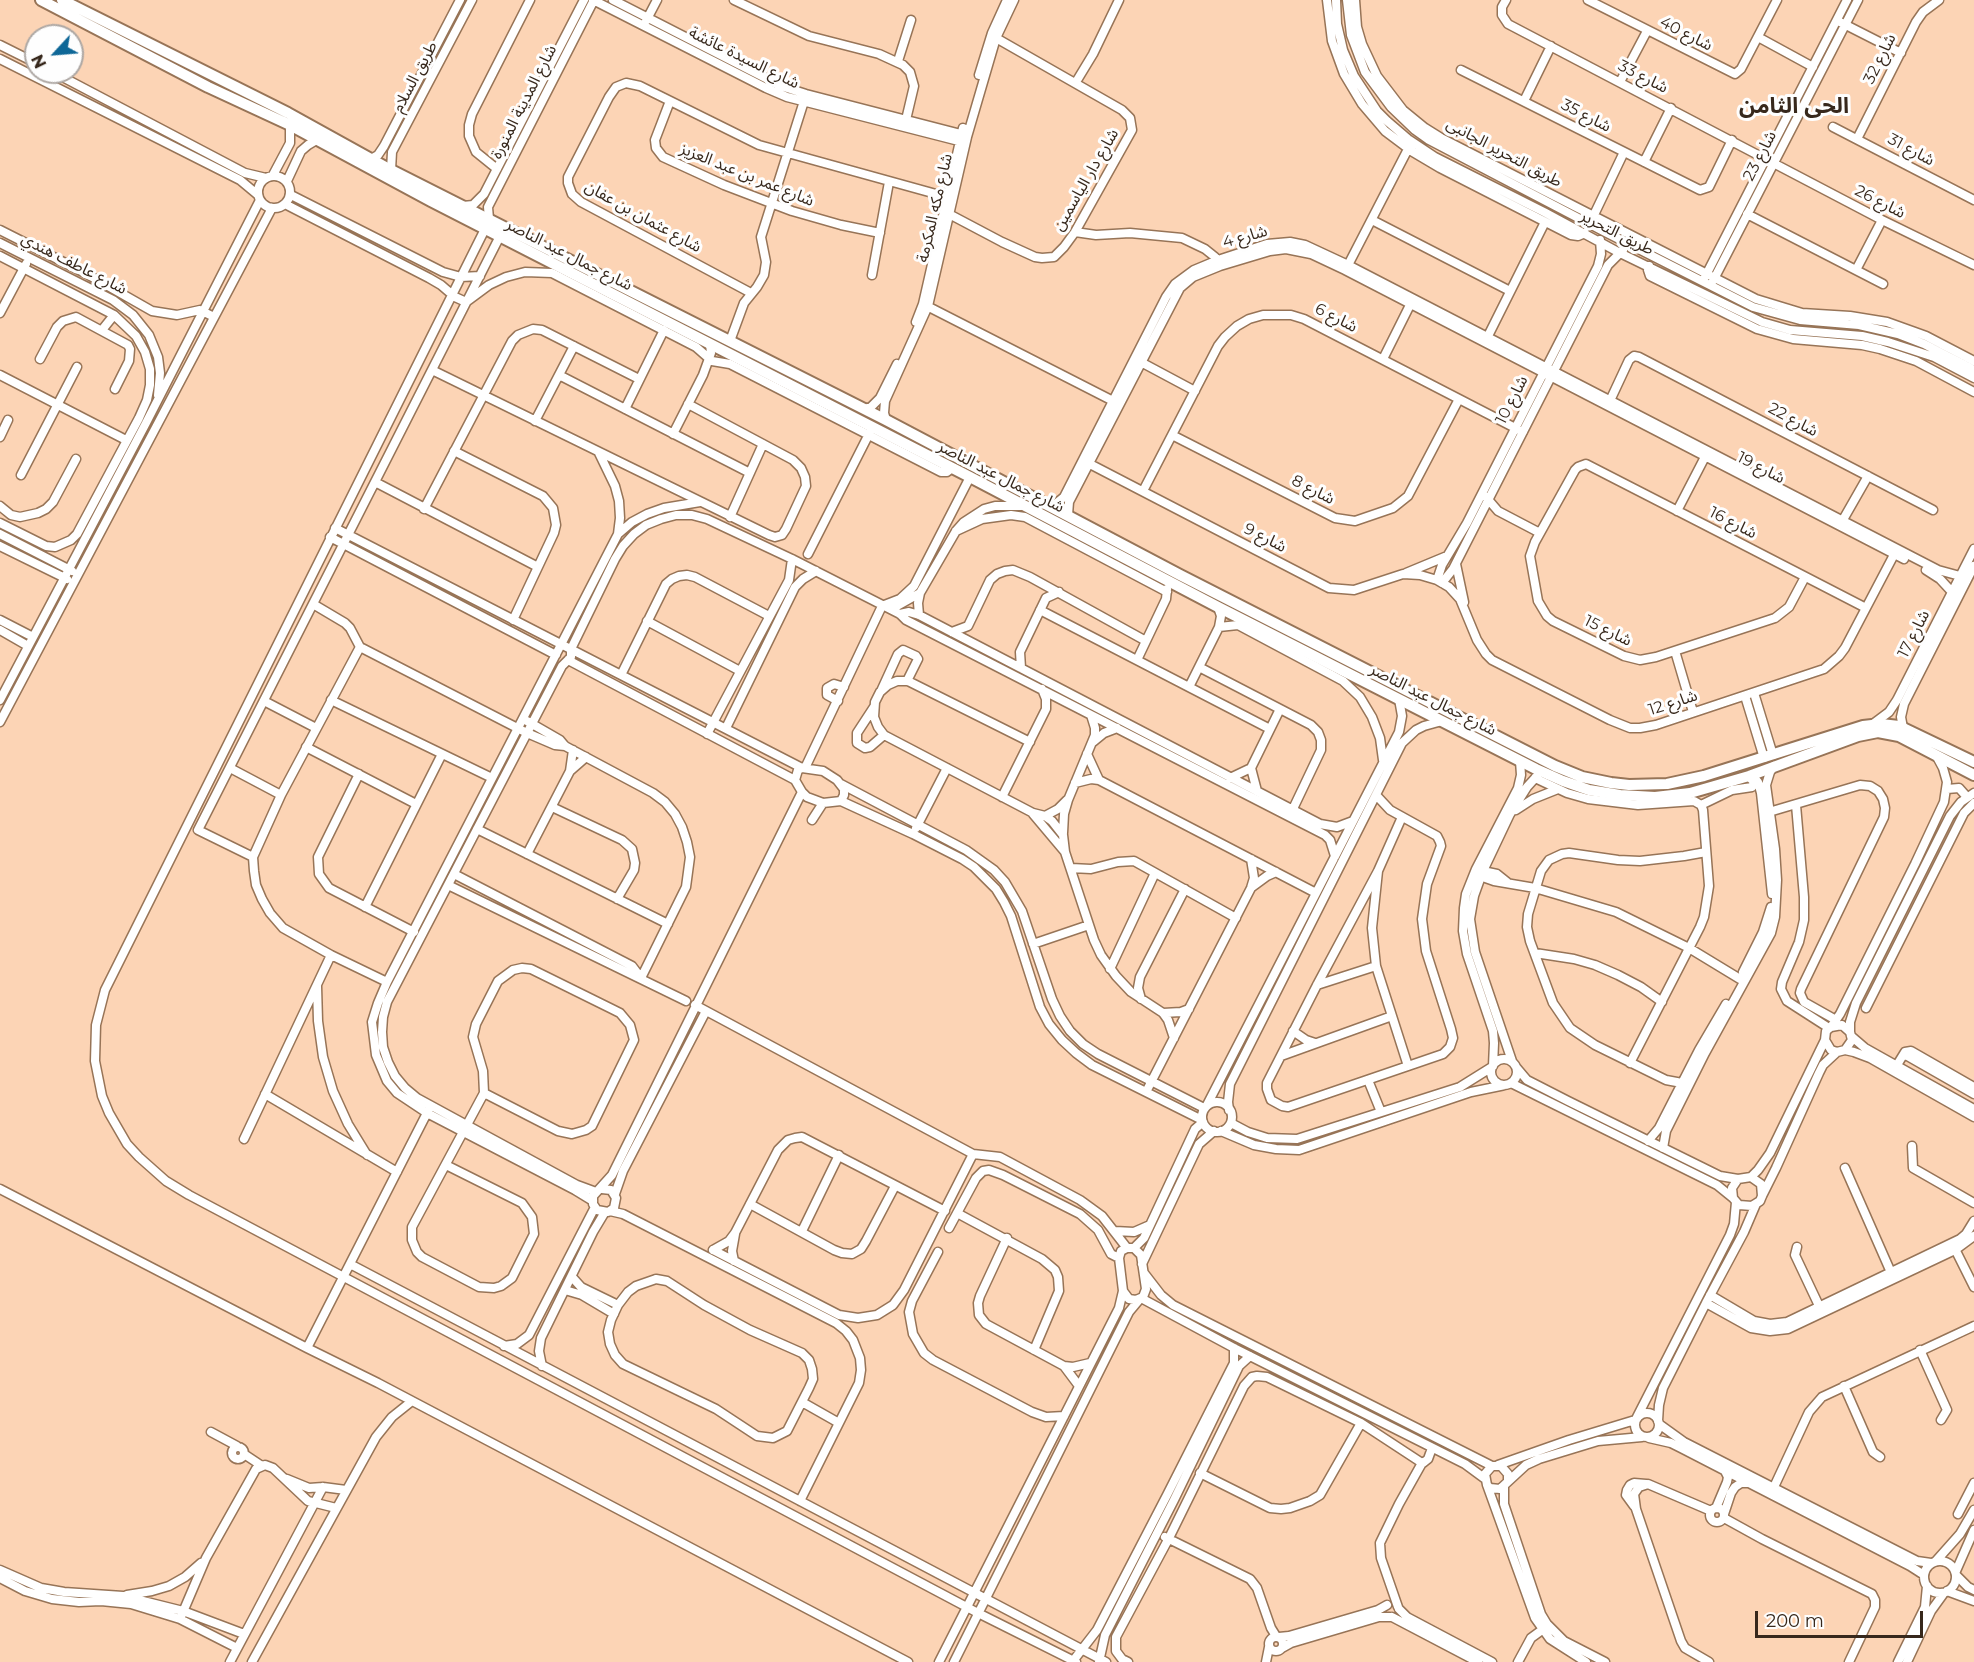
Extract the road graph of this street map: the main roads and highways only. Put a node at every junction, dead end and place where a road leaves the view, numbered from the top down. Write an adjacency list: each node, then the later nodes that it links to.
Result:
1 (41, 0): 3 (main road, شارع جمال عبد الناصر)
2 (62, 0): 3 (main road, شارع جمال عبد الناصر)
3 (108, 29): 4 (main road, شارع جمال عبد الناصر)
4 (128, 39): 5 (main road, شارع جمال عبد الناصر); 5 (main road, شارع جمال عبد الناصر)
5 (487, 224): 6 (main road, شارع جمال عبد الناصر); 6 (main road, شارع جمال عبد الناصر)
6 (608, 286): 7 (main road, شارع جمال عبد الناصر)
7 (623, 293): 8 (main road, شارع جمال عبد الناصر); 8 (main road, شارع جمال عبد الناصر)
8 (1289, 637): 9 (main road, شارع جمال عبد الناصر)
9 (1309, 647): 10 (main road, شارع جمال عبد الناصر); 10 (main road, شارع جمال عبد الناصر)
10 (1770, 760): 11 (main road, شارع جمال عبد الناصر); 12 (main road, شارع جمال عبد الناصر)
11 (1974, 762)
12 (1974, 775)

